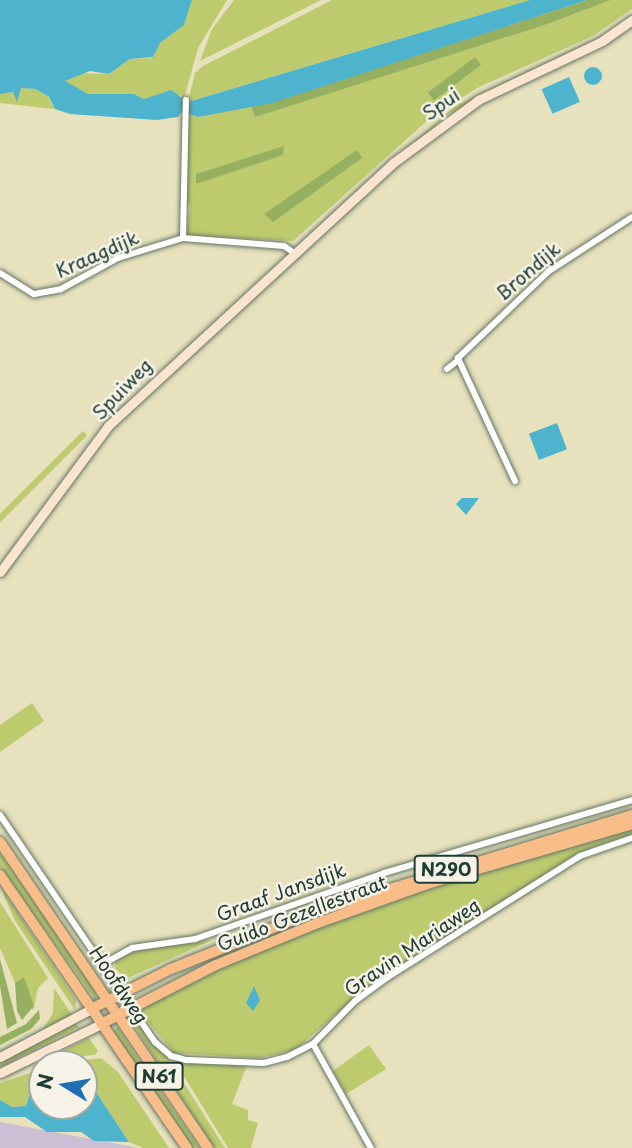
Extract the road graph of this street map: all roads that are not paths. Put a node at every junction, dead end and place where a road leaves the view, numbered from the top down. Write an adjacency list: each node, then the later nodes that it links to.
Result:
1 (632, 20): 5 (main road, Spui)
2 (186, 100): 4 (street)
3 (632, 217): 7 (street, Brondijk)
4 (183, 239): 5 (street, Kraagdijk); 6 (street, Kraagdijk)
5 (295, 253): 10 (main road, Spuiweg)
6 (0, 272)
7 (456, 362): 8 (street, Brondijk); 9 (street)
8 (447, 369)
9 (515, 481)
10 (0, 572)
11 (632, 800): 18 (street, Graaf Jansdijk)
12 (0, 815): 18 (street, Gravin Mariaweg)
13 (632, 815): 19 (main road, Guido Gezellestraat / N290)
14 (632, 824): 21 (main road, Guido Gezellestraat / N290)
15 (632, 838): 25 (street, Gravin Mariaweg)
16 (0, 842): 20 (main road, Hoofdweg)
17 (0, 875): 22 (main road, Hoofdweg)
18 (103, 964): 19 (street, Gravin Mariaweg)
19 (124, 993): 20 (main road, Guido Gezellestraat / N290); 21 (street, Gravin Mariaweg)
20 (108, 1000): 22 (main road, Guido Gezellestraat / N290); 23 (main road, Hoofdweg / N61)
21 (133, 1007): 23 (main road, Guido Gezellestraat / N290); 25 (street, Gravin Mariaweg)
22 (91, 1009): 24 (main road, Hoofdweg); 26 (main road, Guido Gezellestraat)
23 (118, 1015): 24 (main road, Guido Gezellestraat / N290); 29 (main road, Hoofdweg / N61)
24 (101, 1024): 27 (main road, Guido Gezellestraat); 28 (main road, Hoofdweg / N61)
25 (313, 1044): 30 (street)
26 (0, 1057)
27 (0, 1073)
28 (187, 1148)
29 (208, 1148)
30 (371, 1148)

